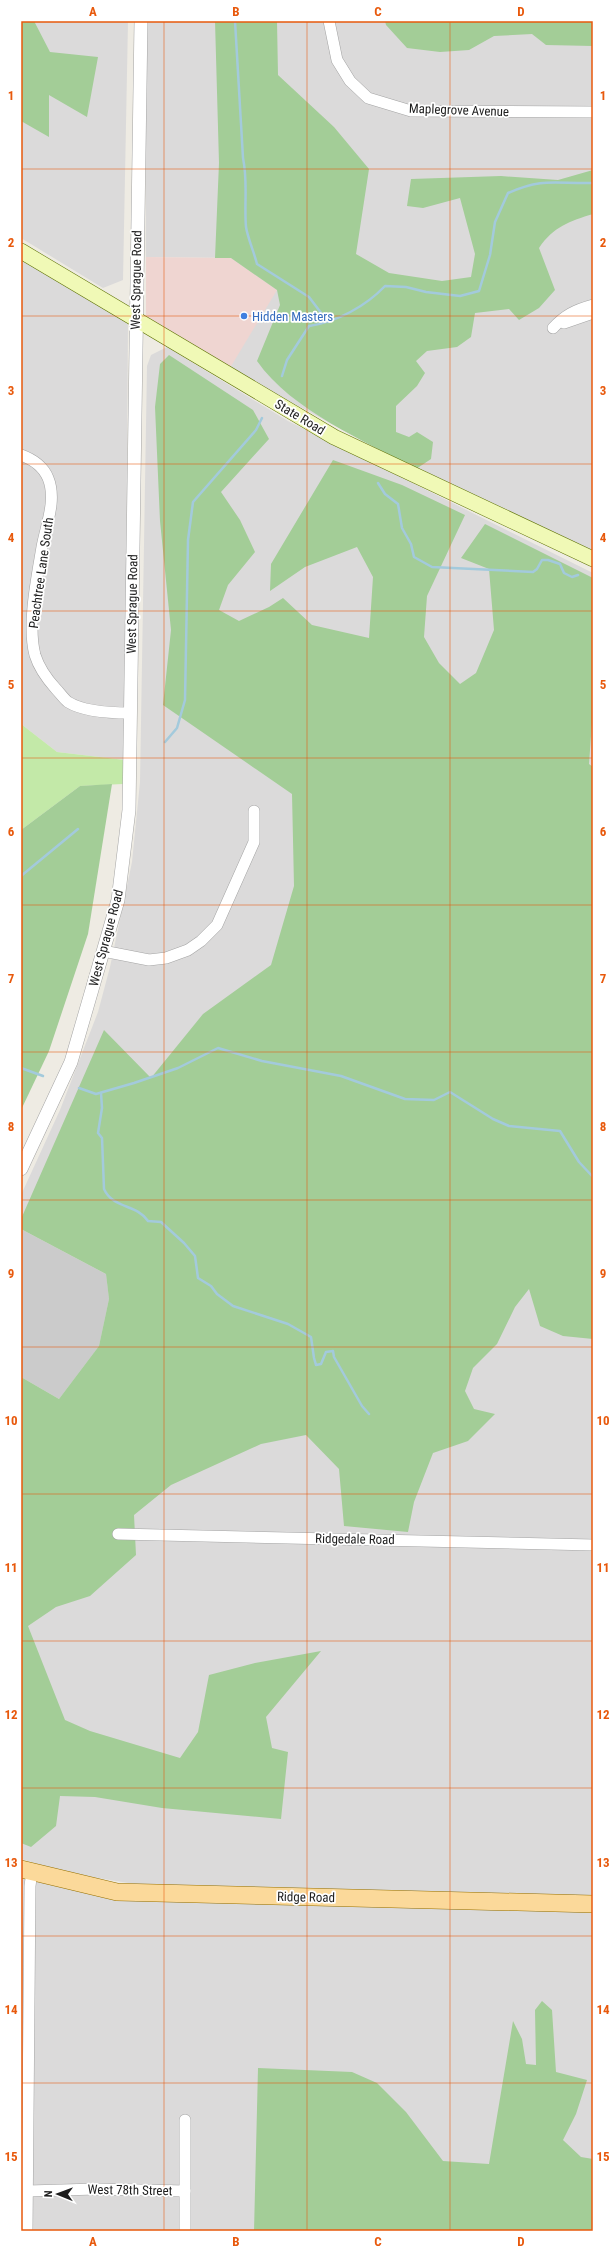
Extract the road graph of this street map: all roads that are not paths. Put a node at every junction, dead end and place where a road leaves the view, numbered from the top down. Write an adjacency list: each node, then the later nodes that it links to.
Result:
1 (141, 21): 7 (street, West Sprague Road)
2 (329, 21): 3 (street, Maplegrove Avenue)
3 (593, 112)
4 (21, 251): 7 (main road, State Road)
5 (593, 305): 6 (street)
6 (593, 313)
7 (135, 318): 9 (main road, State Road); 12 (street, West Sprague Road)
8 (21, 455): 10 (street, Peachtree Lane South)
9 (593, 559)
10 (32, 635): 11 (street); 12 (street, Peachtree Lane South)
11 (21, 637)
12 (130, 713): 14 (street, West Sprague Road)
13 (254, 811): 14 (street)
14 (104, 951): 15 (street, West Sprague Road)
15 (21, 1169)
16 (118, 1534): 17 (street, Ridgedale Road)
17 (593, 1544)
18 (26, 1870): 19 (main road, Ridge Road); 21 (street)
19 (593, 1904)
20 (184, 2120): 22 (street)
21 (28, 2191): 22 (street, West 78th Street); 23 (street)
22 (185, 2191): 24 (street)
23 (27, 2231)
24 (185, 2231)

